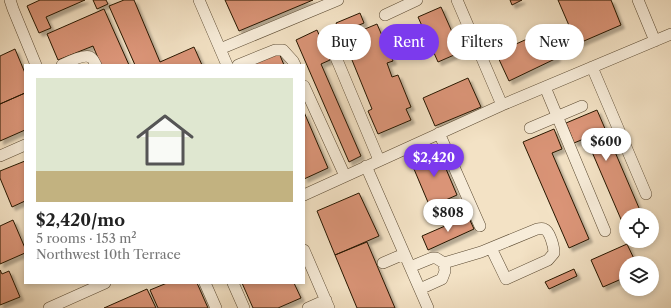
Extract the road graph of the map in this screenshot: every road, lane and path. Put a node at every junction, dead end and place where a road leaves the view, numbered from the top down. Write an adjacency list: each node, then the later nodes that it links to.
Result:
1 (10, 0): 12 (street)
2 (200, 0): 10 (street)
3 (338, 0): 10 (street)
4 (417, 0): 7 (street)
5 (457, 0): 21 (street)
6 (638, 0): 9 (street)
7 (385, 15)
8 (670, 38): 9 (street)
9 (655, 41): 18 (street)
10 (220, 49): 15 (street)
11 (337, 60): 28 (street)
12 (36, 64)
13 (65, 64): 14 (street)
14 (95, 64)
15 (227, 64)
16 (240, 64): 17 (street)
17 (294, 64)
18 (592, 67): 19 (street); 31 (street)
19 (544, 87): 21 (street); 23 (street)
20 (305, 88): 30 (street)
21 (502, 105): 25 (street)
22 (582, 106): 23 (street)
23 (557, 117): 24 (street); 34 (street)
24 (530, 128)
25 (439, 133): 28 (street); 33 (street)
26 (24, 145): 27 (street)
27 (0, 156)
28 (379, 160): 29 (street)
29 (366, 166): 30 (street); 37 (street)
30 (345, 176): 32 (street)
31 (646, 194)
32 (305, 195)
33 (480, 226)
34 (605, 231)
35 (491, 248): 35 (street); 39 (street)
36 (305, 252): 45 (street)
37 (404, 254): 38 (street); 40 (street)
38 (383, 263)
39 (444, 263): 40 (street); 44 (street)
40 (410, 267): 44 (street)
41 (103, 284): 46 (street)
42 (205, 284): 49 (street)
43 (233, 284): 50 (street)
44 (420, 289): 47 (street)
45 (328, 304): 51 (street)
46 (66, 305): 48 (street)
47 (426, 307)
48 (49, 308)
49 (216, 308)
50 (244, 308)
51 (308, 308)

